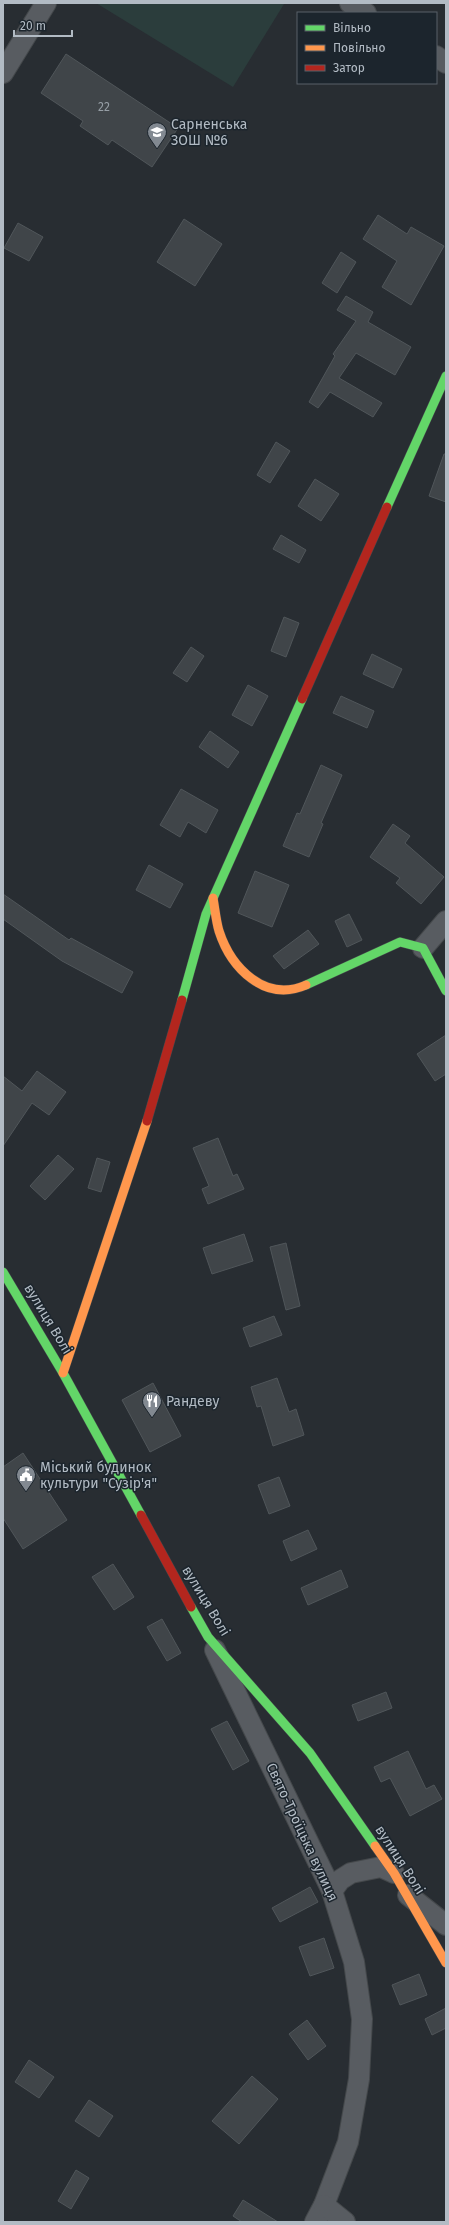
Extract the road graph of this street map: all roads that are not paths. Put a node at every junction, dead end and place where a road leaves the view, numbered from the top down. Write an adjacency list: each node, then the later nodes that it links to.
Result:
1 (46, 3): 6 (street)
2 (350, 3): 3 (street)
3 (364, 12)
4 (437, 57): 5 (street)
5 (446, 62)
6 (3, 73)
7 (446, 376): 8 (street)
8 (213, 898): 10 (street); 13 (street)
9 (446, 921): 10 (street)
10 (423, 948): 11 (street)
11 (446, 991)
12 (3, 1272): 13 (street, вулиця Волі)
13 (63, 1373): 14 (street, вулиця Волі)
14 (208, 1637): 15 (street, вулиця Волі); 16 (street, Свято-Троїцька вулиця)
15 (394, 1874): 16 (street); 17 (street, вулиця Волі)
16 (332, 1891): 20 (street, Свято-Троїцька вулиця)
17 (406, 1894): 18 (street); 19 (street, вулиця Волі)
18 (446, 1925)
19 (446, 1962)
20 (320, 2213): 21 (street)
21 (345, 2222)

